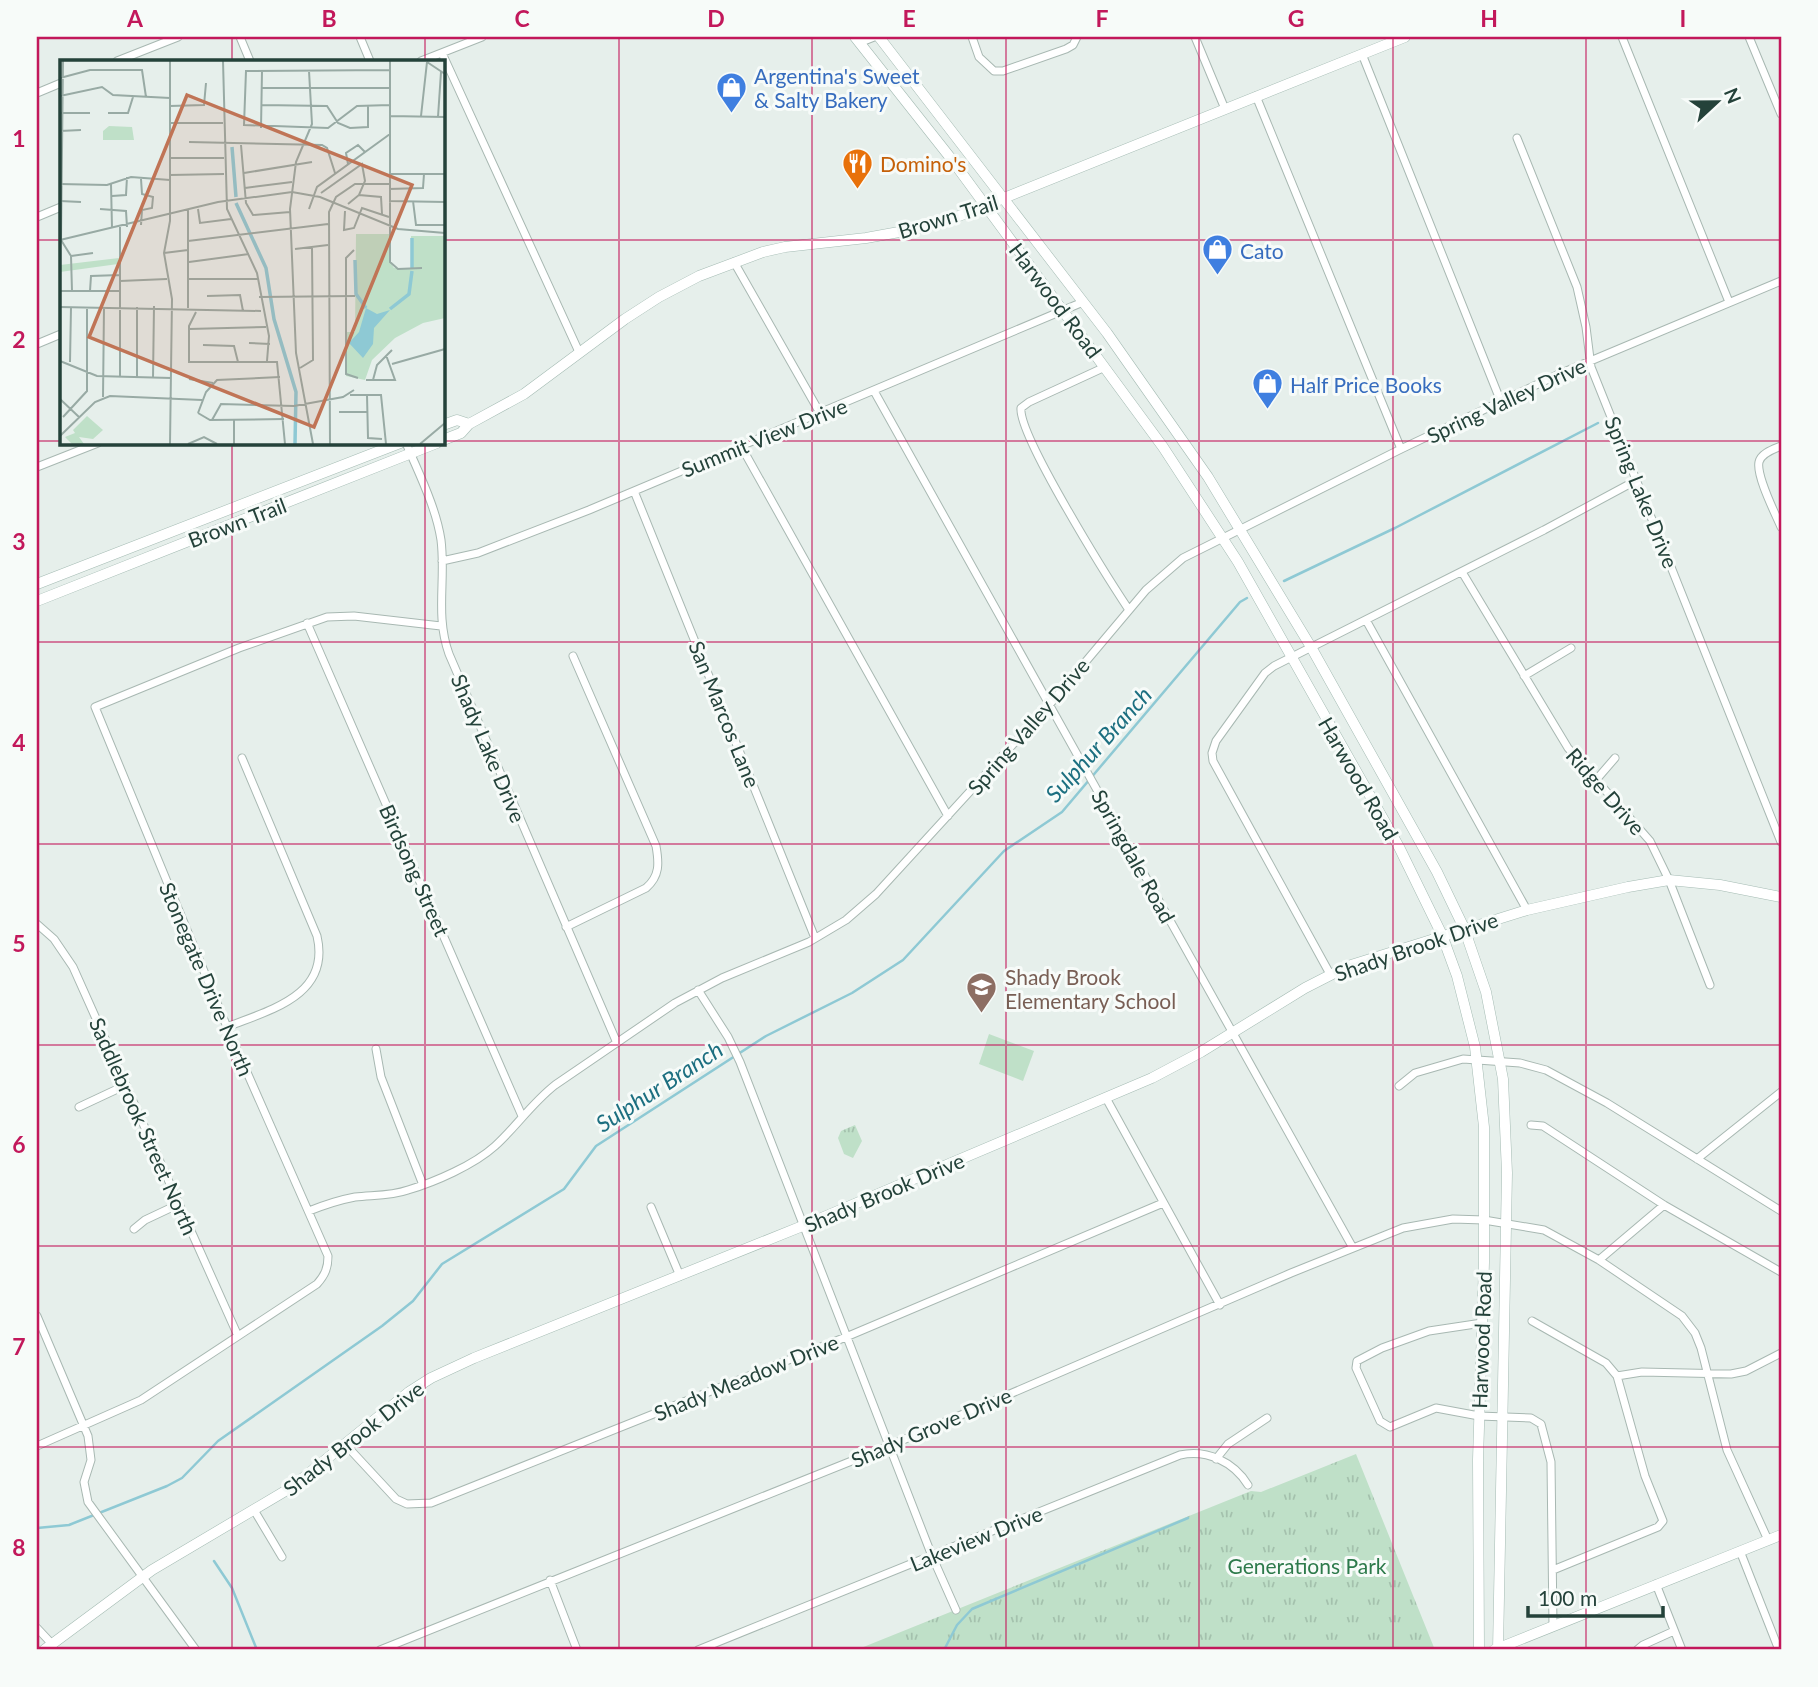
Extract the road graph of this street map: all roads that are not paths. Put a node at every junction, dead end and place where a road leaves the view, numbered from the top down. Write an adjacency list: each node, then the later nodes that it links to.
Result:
1 (178, 37): 15 (street)
2 (240, 37): 16 (street)
3 (360, 37): 17 (street)
4 (481, 37): 13 (street)
5 (877, 37): 12 (street); 25 (street, Harwood Road)
6 (972, 37): 7 (street)
7 (1077, 37)
8 (1195, 37): 22 (street)
9 (1405, 37): 14 (street, Brown Trail)
10 (1622, 37): 32 (street)
11 (1749, 37): 23 (street)
12 (857, 40): 26 (street, Harwood Road)
13 (442, 53): 18 (street); 36 (street)
14 (1362, 54): 21 (street, Brown Trail); 40 (street)
15 (120, 60)
16 (250, 60)
17 (370, 60)
18 (424, 60)
19 (60, 83): 20 (street)
20 (37, 93)
21 (1256, 96): 22 (street, Brown Trail); 51 (street)
22 (1225, 108): 25 (street, Brown Trail)
23 (1781, 114)
24 (1517, 138): 37 (street, Spring Lake Drive)
25 (1003, 199): 26 (street, Brown Trail); 31 (street, Harwood Road)
26 (986, 206): 29 (street, Brown Trail); 33 (street, Harwood Road)
27 (60, 207): 28 (street)
28 (37, 217)
29 (734, 262): 36 (street, Brown Trail); 41 (street)
30 (1781, 281): 32 (street, Spring Valley Drive)
31 (1083, 302): 33 (street, Summit View Drive); 57 (street, Harwood Road)
32 (1729, 302): 37 (street, Spring Valley Drive)
33 (1063, 310): 38 (street, Harwood Road); 39 (street, Summit View Drive)
34 (60, 334): 35 (street)
35 (37, 344)
36 (579, 352): 42 (street, Brown Trail)
37 (1590, 361): 40 (street, Spring Valley Drive); 54 (street, Spring Lake Drive)
38 (1105, 367): 59 (street, Harwood Road); 65 (street)
39 (874, 391): 41 (street, Summit View Drive); 74 (street, Springdale Road)
40 (1501, 402): 51 (street, Spring Valley Drive)
41 (820, 413): 49 (street, Summit View Drive)
42 (469, 424): 43 (street, Brown Trail); 44 (street, Brown Trail)
43 (444, 425)
44 (444, 440)
45 (95, 444): 53 (street)
46 (397, 444): 58 (street, Brown Trail)
47 (406, 444): 52 (street, Shady Lake Drive)
48 (435, 444): 52 (street, Brown Trail)
49 (741, 446): 55 (street, Summit View Drive); 78 (street)
50 (1781, 446): 56 (street)
51 (1401, 449): 57 (street, Spring Valley Drive)
52 (410, 454): 60 (street, Brown Trail); 61 (street, Shady Lake Drive)
53 (37, 467)
54 (1637, 480): 62 (street); 79 (street, Spring Lake Drive)
55 (634, 491): 61 (street, Summit View Drive); 87 (street, San Marcos Lane)
56 (1781, 527)
57 (1240, 529): 59 (street, Spring Valley Drive); 69 (street, Harwood Road)
58 (171, 530): 60 (street); 63 (street, Brown Trail)
59 (1222, 538): 65 (street, Spring Valley Drive); 72 (street, Harwood Road)
60 (178, 545): 64 (street, Brown Trail)
61 (442, 561): 68 (street, Shady Lake Drive)
62 (1462, 572): 66 (street); 73 (street, Ridge Drive)
63 (37, 584)
64 (37, 601)
65 (1129, 610): 74 (street, Spring Valley Drive)
66 (1366, 620): 69 (street); 82 (street)
67 (307, 623): 68 (street, Stonegate Drive North); 91 (street, Stonegate Drive North); 102 (street, Birdsong Street)
68 (441, 626): 84 (street, Shady Lake Drive)
69 (1311, 647): 72 (street); 85 (street, Harwood Road)
70 (1571, 648): 73 (street)
71 (573, 656): 84 (street)
72 (1291, 656): 86 (street, Harwood Road); 88 (street)
73 (1524, 676): 77 (street, Ridge Drive)
74 (1050, 704): 78 (street, Spring Valley Drive); 92 (street, Springdale Road)
75 (242, 758): 91 (street)
76 (1615, 758): 77 (street)
77 (1596, 780): 80 (street, Ridge Drive)
78 (948, 816): 87 (street, Spring Valley Drive)
79 (1781, 842)
80 (1669, 880): 81 (street, Shady Brook Drive); 82 (street, Shady Brook Drive); 89 (street, Ridge Drive)
81 (1781, 897)
82 (1527, 910): 85 (street, Shady Brook Drive)
83 (37, 924): 97 (street, Saddlebrook Street North)
84 (566, 927): 93 (street, Shady Lake Drive)
85 (1464, 928): 86 (street, Shady Brook Drive); 96 (street, Harwood Road)
86 (1442, 935): 88 (street, Shady Brook Drive); 95 (street, Harwood Road)
87 (815, 938): 90 (street, Spring Valley Drive)
88 (1330, 974): 92 (street, Shady Brook Drive)
89 (1710, 985)
90 (698, 990): 93 (street, Spring Valley Drive); 114 (street)
91 (227, 1027): 110 (street, Stonegate Drive North)
92 (1231, 1032): 100 (street, Shady Brook Drive); 116 (street, Springdale Road)
93 (617, 1043): 102 (street, Spring Valley Drive)
94 (376, 1049): 105 (street)
95 (1477, 1060): 96 (street); 98 (street); 112 (street, Harwood Road)
96 (1501, 1061): 104 (street); 113 (street, Harwood Road)
97 (126, 1085): 101 (street); 107 (street, Saddlebrook Street North)
98 (1399, 1086)
99 (1781, 1092): 104 (street)
100 (1106, 1098): 106 (street); 114 (street, Shady Brook Drive)
101 (79, 1107)
102 (522, 1116): 105 (street, Spring Valley Drive)
103 (1531, 1125): 108 (street)
104 (1697, 1158): 111 (street)
105 (423, 1185): 110 (street, Spring Valley Drive)
106 (1163, 1203): 120 (street); 125 (street, Shady Meadow Drive)
107 (179, 1204): 115 (street); 124 (street, Saddlebrook Street North)
108 (1664, 1205): 117 (street); 118 (street)
109 (651, 1207): 119 (street)
110 (309, 1211): 124 (street, Stonegate Drive North)
111 (1781, 1211)
112 (1484, 1220): 113 (street, Shady Grove Drive); 116 (street, Shady Grove Drive); 123 (street, Harwood Road)
113 (1506, 1225): 117 (street, Shady Grove Drive); 130 (street, Harwood Road)
114 (805, 1226): 119 (street, Shady Brook Drive); 125 (street)
115 (134, 1229)
116 (1353, 1248): 120 (street, Shady Grove Drive)
117 (1599, 1260): 127 (street, Shady Grove Drive)
118 (1781, 1272)
119 (680, 1276): 133 (street, Shady Brook Drive)
120 (1220, 1305): 135 (street, Shady Grove Drive)
121 (37, 1316): 132 (street)
122 (1532, 1321): 128 (street)
123 (1482, 1323): 129 (street, Harwood Road); 129 (street)
124 (238, 1336): 132 (street, Stonegate Drive North)
125 (846, 1336): 133 (street, Shady Meadow Drive); 135 (street)
126 (1781, 1353): 127 (street)
127 (1708, 1373): 128 (street); 140 (street, Shady Grove Drive)
128 (1617, 1376): 144 (street)
129 (1479, 1416): 130 (street); 158 (street, Harwood Road)
130 (1502, 1417): 144 (street); 153 (street, Harwood Road)
131 (1267, 1418): 136 (street)
132 (83, 1426): 134 (street, Stonegate Drive North); 145 (street)
133 (345, 1444): 138 (street, Shady Brook Drive)
134 (37, 1446)
135 (889, 1446): 142 (street); 146 (street, Shady Grove Drive)
136 (1216, 1459): 137 (street, Lakeview Drive); 142 (street, Lakeview Drive)
137 (1248, 1485)
138 (254, 1510): 143 (street); 145 (street, Shady Brook Drive)
139 (1781, 1535): 140 (street)
140 (1769, 1540): 141 (street)
141 (1740, 1551): 147 (street); 161 (street)
142 (932, 1556): 148 (street); 157 (street, Lakeview Drive)
143 (282, 1557)
144 (1553, 1570): 149 (street)
145 (142, 1578): 152 (street, Shady Brook Drive); 154 (street)
146 (550, 1580): 155 (street, Shady Grove Drive); 156 (street)
147 (1656, 1584): 149 (street); 151 (street)
148 (956, 1610)
149 (1553, 1626): 153 (street)
150 (37, 1628): 152 (street)
151 (1674, 1631): 159 (street); 160 (street)
152 (48, 1647)
153 (1497, 1649)
154 (196, 1650)
155 (380, 1650)
156 (577, 1650)
157 (698, 1650)
158 (1479, 1650)
159 (1637, 1650)
160 (1682, 1650)
161 (1779, 1650)

